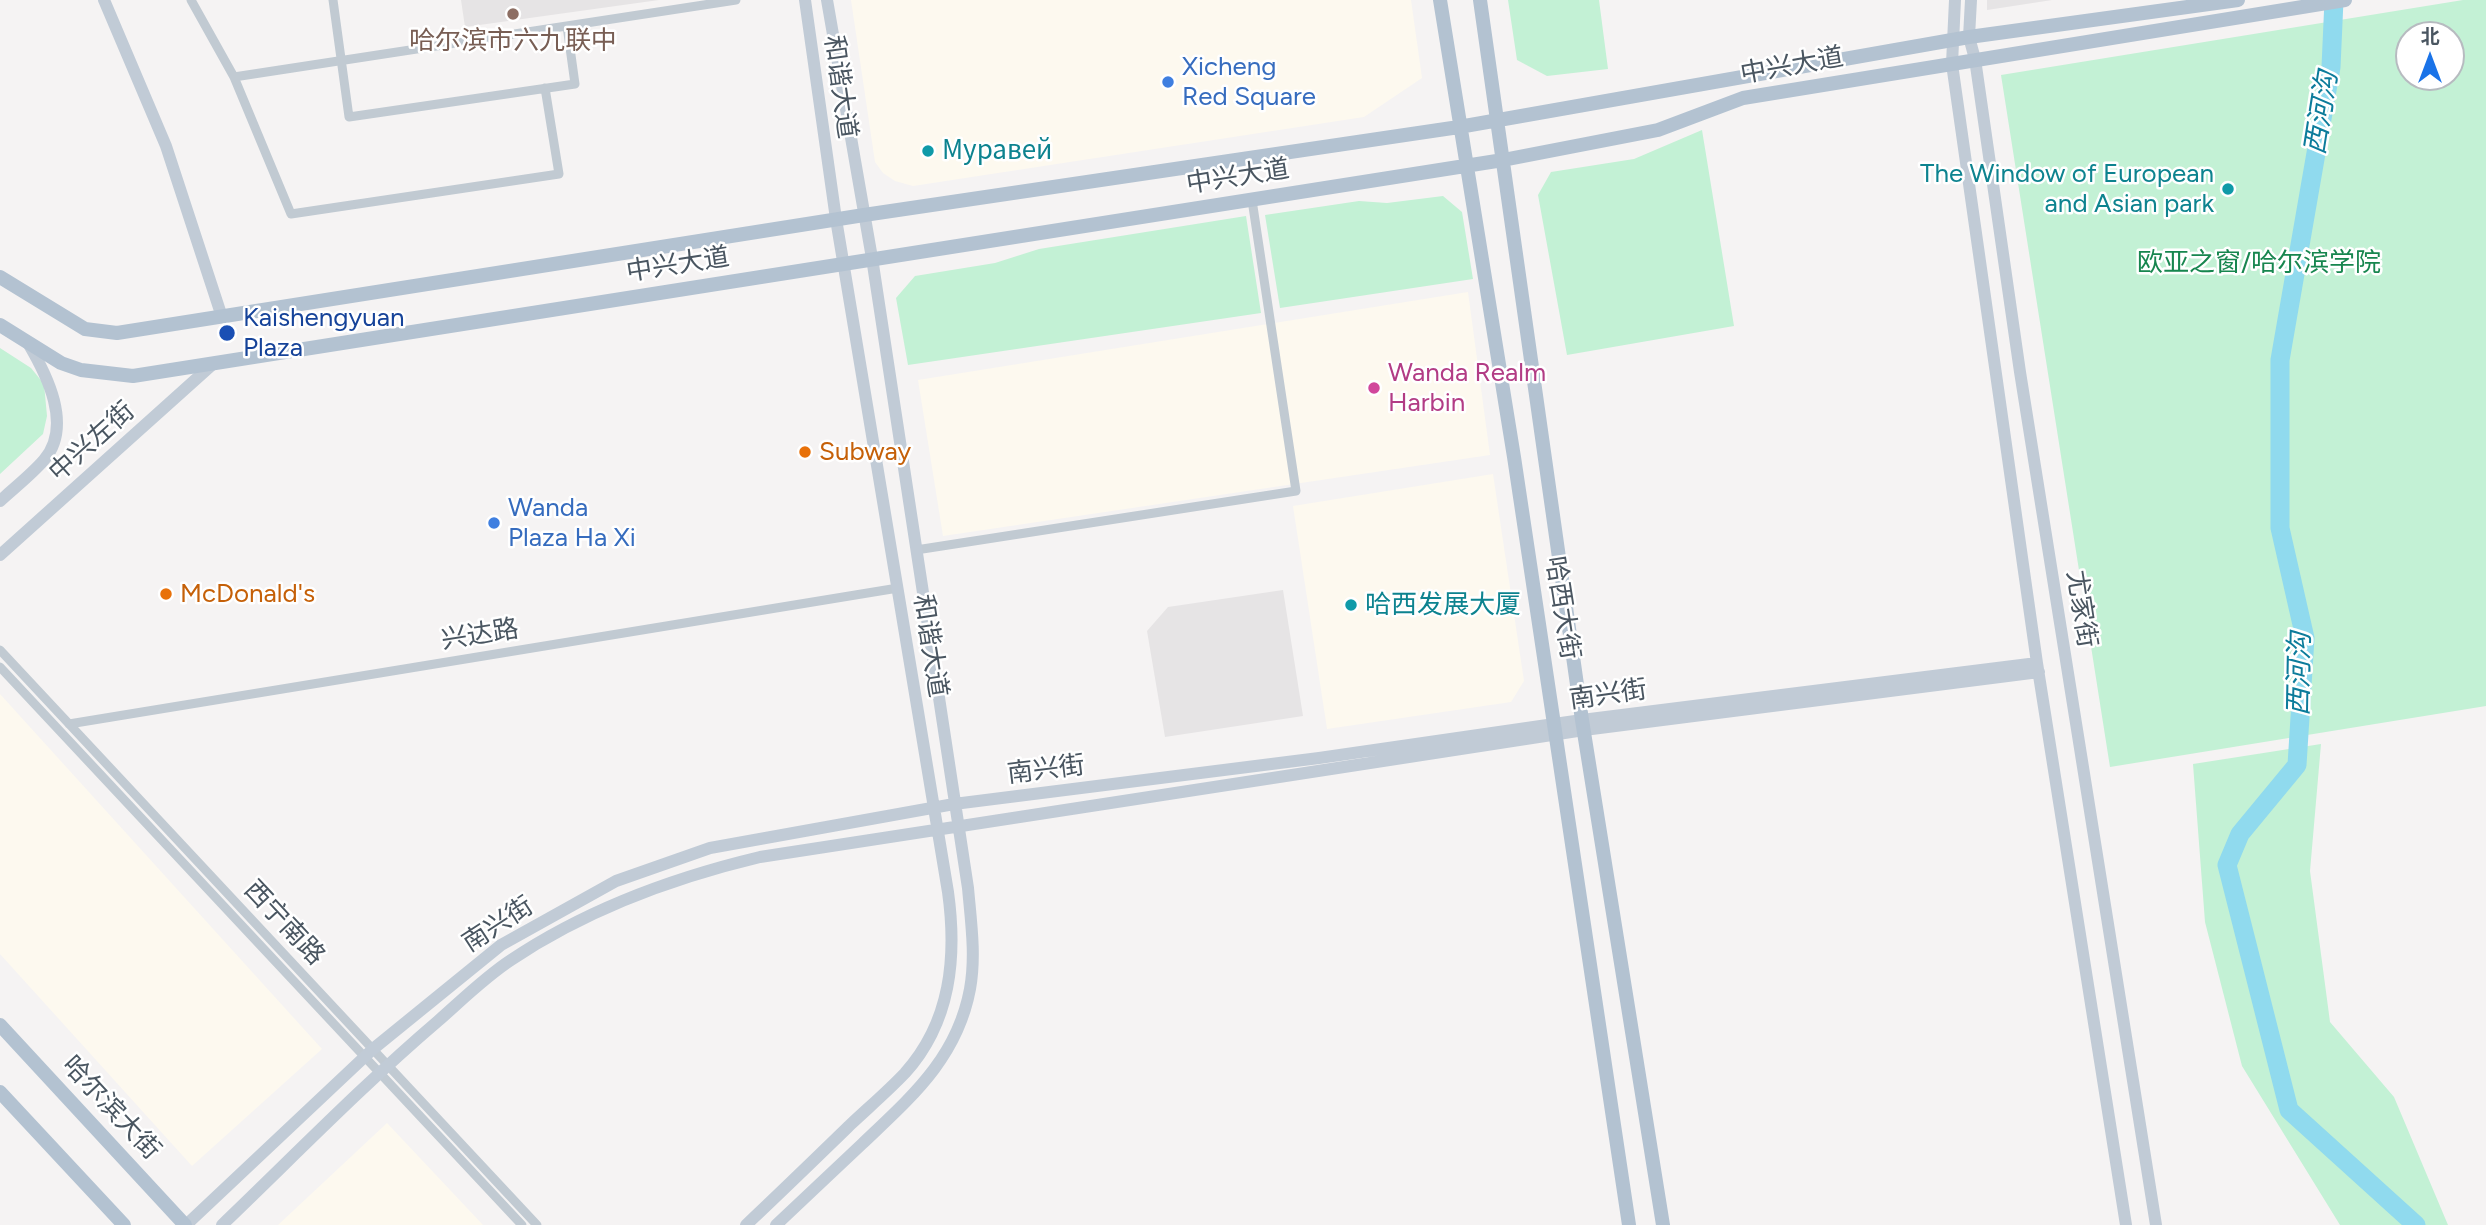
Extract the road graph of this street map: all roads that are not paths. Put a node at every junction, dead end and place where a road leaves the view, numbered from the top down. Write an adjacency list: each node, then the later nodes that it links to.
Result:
1 (104, 0): 31 (main road)
2 (191, 0): 19 (street)
3 (333, 0): 17 (street)
4 (736, 0): 13 (street)
5 (805, 0): 27 (main road, 和谐大道)
6 (828, 0): 26 (main road, 和谐大道)
7 (1440, 0): 22 (main road, 哈西大街)
8 (1480, 0): 21 (main road, 哈西大街)
9 (1955, 0): 15 (main road, 尤家街)
10 (1971, 0): 14 (main road, 尤家街)
11 (2238, 0): 14 (main road, 中兴大道)
12 (2345, 0): 16 (main road, 中兴大道)
13 (567, 26): 17 (street); 20 (street)
14 (1969, 37): 15 (main road, 中兴大道); 16 (main road, 尤家街)
15 (1953, 40): 18 (main road, 尤家街); 21 (main road, 中兴大道)
16 (1975, 59): 18 (main road, 中兴大道); 63 (main road, 尤家街)
17 (341, 60): 19 (street); 20 (street)
18 (1952, 64): 23 (main road, 中兴大道); 41 (main road, 尤家街)
19 (233, 76): 20 (street)
20 (545, 88)
21 (1498, 119): 22 (main road, 中兴大道); 23 (main road, 哈西大街)
22 (1459, 127): 24 (main road, 哈西大街); 26 (main road, 中兴大道)
23 (1503, 160): 24 (main road, 中兴大道); 43 (main road, 哈西大街)
24 (1467, 166): 25 (main road, 中兴大道); 44 (main road, 哈西大街)
25 (1252, 200): 28 (main road, 中兴大道); 36 (street)
26 (864, 215): 27 (main road, 中兴大道); 28 (main road, 和谐大道)
27 (836, 219): 29 (main road, 和谐大道); 31 (main road, 中兴大道)
28 (872, 258): 29 (main road, 中兴大道); 36 (main road, 和谐大道)
29 (844, 263): 34 (main road, 中兴大道); 38 (main road, 和谐大道)
30 (0, 277): 31 (main road, 中兴大道)
31 (222, 317)
32 (0, 325): 33 (main road, 中兴大道)
33 (28, 343): 34 (main road, 中兴大道); 35 (main road, 中兴左街)
34 (214, 363): 37 (main road, 中兴左街)
35 (0, 501)
36 (916, 550): 45 (main road, 和谐大道)
37 (0, 555)
38 (898, 588): 42 (street, 兴达路); 46 (main road, 和谐大道)
39 (0, 650): 42 (street, 西宁南路)
40 (0, 667): 50 (street, 西宁南路)
41 (2038, 667): 43 (main road, 南兴街); 62 (main road, 尤家街)
42 (69, 724): 50 (street, 西宁南路)
43 (1583, 725): 44 (main road, 南兴街); 61 (main road, 哈西大街)
44 (1555, 730): 45 (main road, 南兴街); 47 (main road, 南兴街); 60 (main road, 哈西大街)
45 (954, 804): 46 (main road, 南兴街); 47 (main road, 和谐大道)
46 (934, 808): 48 (main road, 和谐大道); 50 (main road, 南兴街)
47 (959, 827): 48 (main road, 南兴街); 59 (main road, 和谐大道)
48 (938, 831): 51 (main road, 南兴街); 58 (main road, 和谐大道)
49 (0, 1025): 54 (main road, 哈尔滨大街)
50 (369, 1053): 51 (street, 西宁南路); 54 (main road, 南兴街)
51 (383, 1068): 55 (main road, 南兴街); 56 (street, 西宁南路); 57 (street, 西宁南路)
52 (0, 1092): 53 (main road)
53 (124, 1225)
54 (186, 1225)
55 (222, 1225)
56 (522, 1225)
57 (537, 1225)
58 (746, 1225)
59 (776, 1225)
60 (1629, 1225)
61 (1663, 1225)
62 (2126, 1225)
63 (2156, 1225)

